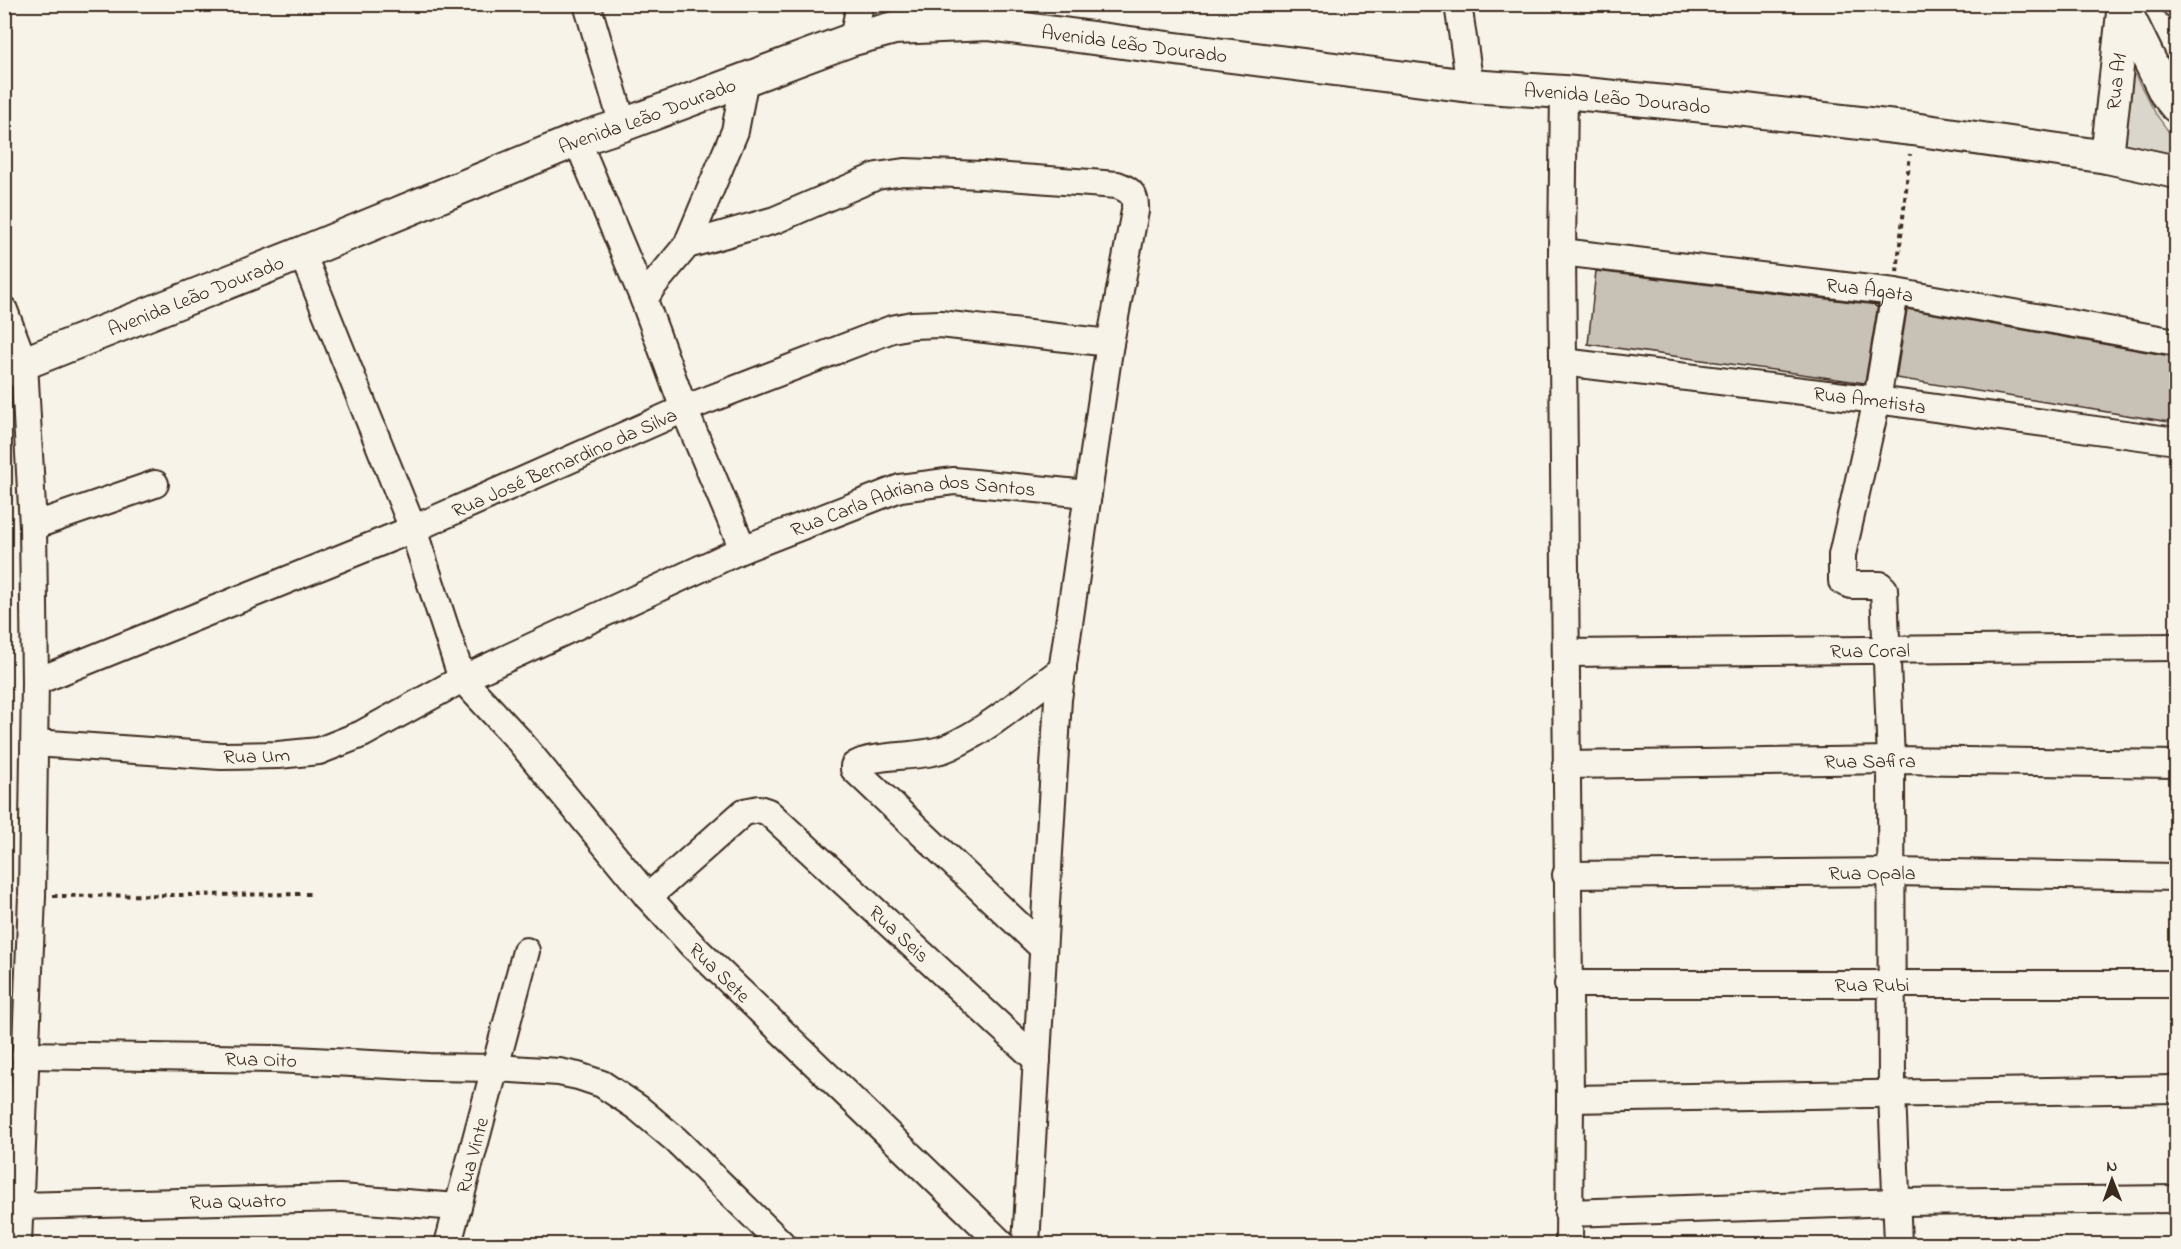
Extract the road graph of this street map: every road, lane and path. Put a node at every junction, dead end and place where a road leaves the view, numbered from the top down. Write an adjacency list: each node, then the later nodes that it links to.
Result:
1 (587, 4): 11 (street)
2 (860, 4): 6 (street)
3 (1458, 4): 8 (street)
4 (2124, 6): 10 (main road); 14 (main road, Rua A1)
5 (990, 14): 6 (main road, Avenida Leão Dourado); 8 (main road, Avenida Leão Dourado)
6 (853, 39): 7 (main road, Avenida Leão Dourado)
7 (745, 78): 11 (main road, Avenida Leão Dourado); 16 (street)
8 (1470, 86): 9 (main road, Avenida Leão Dourado)
9 (1564, 92): 12 (main road, Avenida Leão Dourado); 17 (street)
10 (2176, 106)
11 (623, 125): 13 (main road, Avenida Leão Dourado)
12 (1913, 129): 14 (main road, Avenida Leão Dourado); 19 (path)
13 (577, 140): 18 (main road, Avenida Leão Dourado); 20 (street)
14 (2107, 157): 15 (main road, Avenida Leão Dourado)
15 (2176, 172)
16 (687, 245): 20 (street); 23 (street)
17 (1562, 252): 19 (street, Rua Ágata); 24 (street)
18 (302, 253): 25 (main road, Avenida Leão Dourado); 32 (street)
19 (1895, 292): 22 (street, Rua Ágata); 26 (street)
20 (644, 300): 27 (street)
21 (4, 310): 25 (street)
22 (2176, 342)
23 (1110, 343): 27 (street, Rua José Bernardino da Silva); 30 (street)
24 (1563, 363): 26 (street, Rua Ametista); 36 (street)
25 (14, 367): 31 (street)
26 (1877, 400): 28 (street, Rua Ametista); 35 (street)
27 (684, 409): 32 (street, Rua José Bernardino da Silva); 33 (street)
28 (2176, 441)
29 (156, 484): 31 (street)
30 (1088, 494): 33 (street, Rua Carla Adriana dos Santos); 37 (street)
31 (33, 526): 39 (street)
32 (413, 529): 38 (street); 39 (street, Rua José Bernardino da Silva)
33 (743, 549): 38 (street, Rua Carla Adriana dos Santos)
34 (2176, 647): 35 (street, Rua Coral)
35 (1887, 650): 36 (street, Rua Coral); 41 (street)
36 (1566, 653): 43 (street)
37 (1063, 669): 50 (street); 50 (street)
38 (462, 678): 40 (street, Rua Um); 49 (street, Rua Sete)
39 (35, 682): 40 (street)
40 (34, 743): 48 (street)
41 (1891, 760): 42 (street, Rua Safira); 43 (street, Rua Safira); 44 (street)
42 (2176, 764)
43 (1566, 765): 45 (street)
44 (1893, 872): 45 (street, Rua Opala); 46 (street, Rua Opala); 53 (street)
45 (1566, 875): 52 (street)
46 (2176, 877)
47 (310, 894): 48 (path)
48 (32, 896): 55 (street)
49 (648, 897): 56 (street, Rua Seis); 69 (street, Rua Sete)
50 (1042, 947): 56 (street)
51 (526, 951): 57 (street, Rua Vinte)
52 (1568, 984): 53 (street, Rua Rubi); 60 (street)
53 (1892, 984): 54 (street, Rua Rubi); 59 (street)
54 (2176, 984)
55 (25, 1055): 57 (street, Rua Oito); 63 (street)
56 (1037, 1060): 70 (street)
57 (496, 1068): 64 (street, Rua Vinte); 68 (street, Rua Oito)
58 (2176, 1089): 59 (street)
59 (1892, 1092): 60 (street); 62 (street)
60 (1570, 1099): 65 (street)
61 (2176, 1199): 62 (street)
62 (1897, 1202): 65 (street); 72 (street)
63 (18, 1206): 64 (street, Rua Quatro); 66 (street)
64 (458, 1207): 67 (street, Rua Vinte)
65 (1568, 1213): 71 (street)
66 (18, 1245)
67 (448, 1245)
68 (783, 1245)
69 (1002, 1245)
70 (1026, 1245)
71 (1569, 1245)
72 (1898, 1245)

